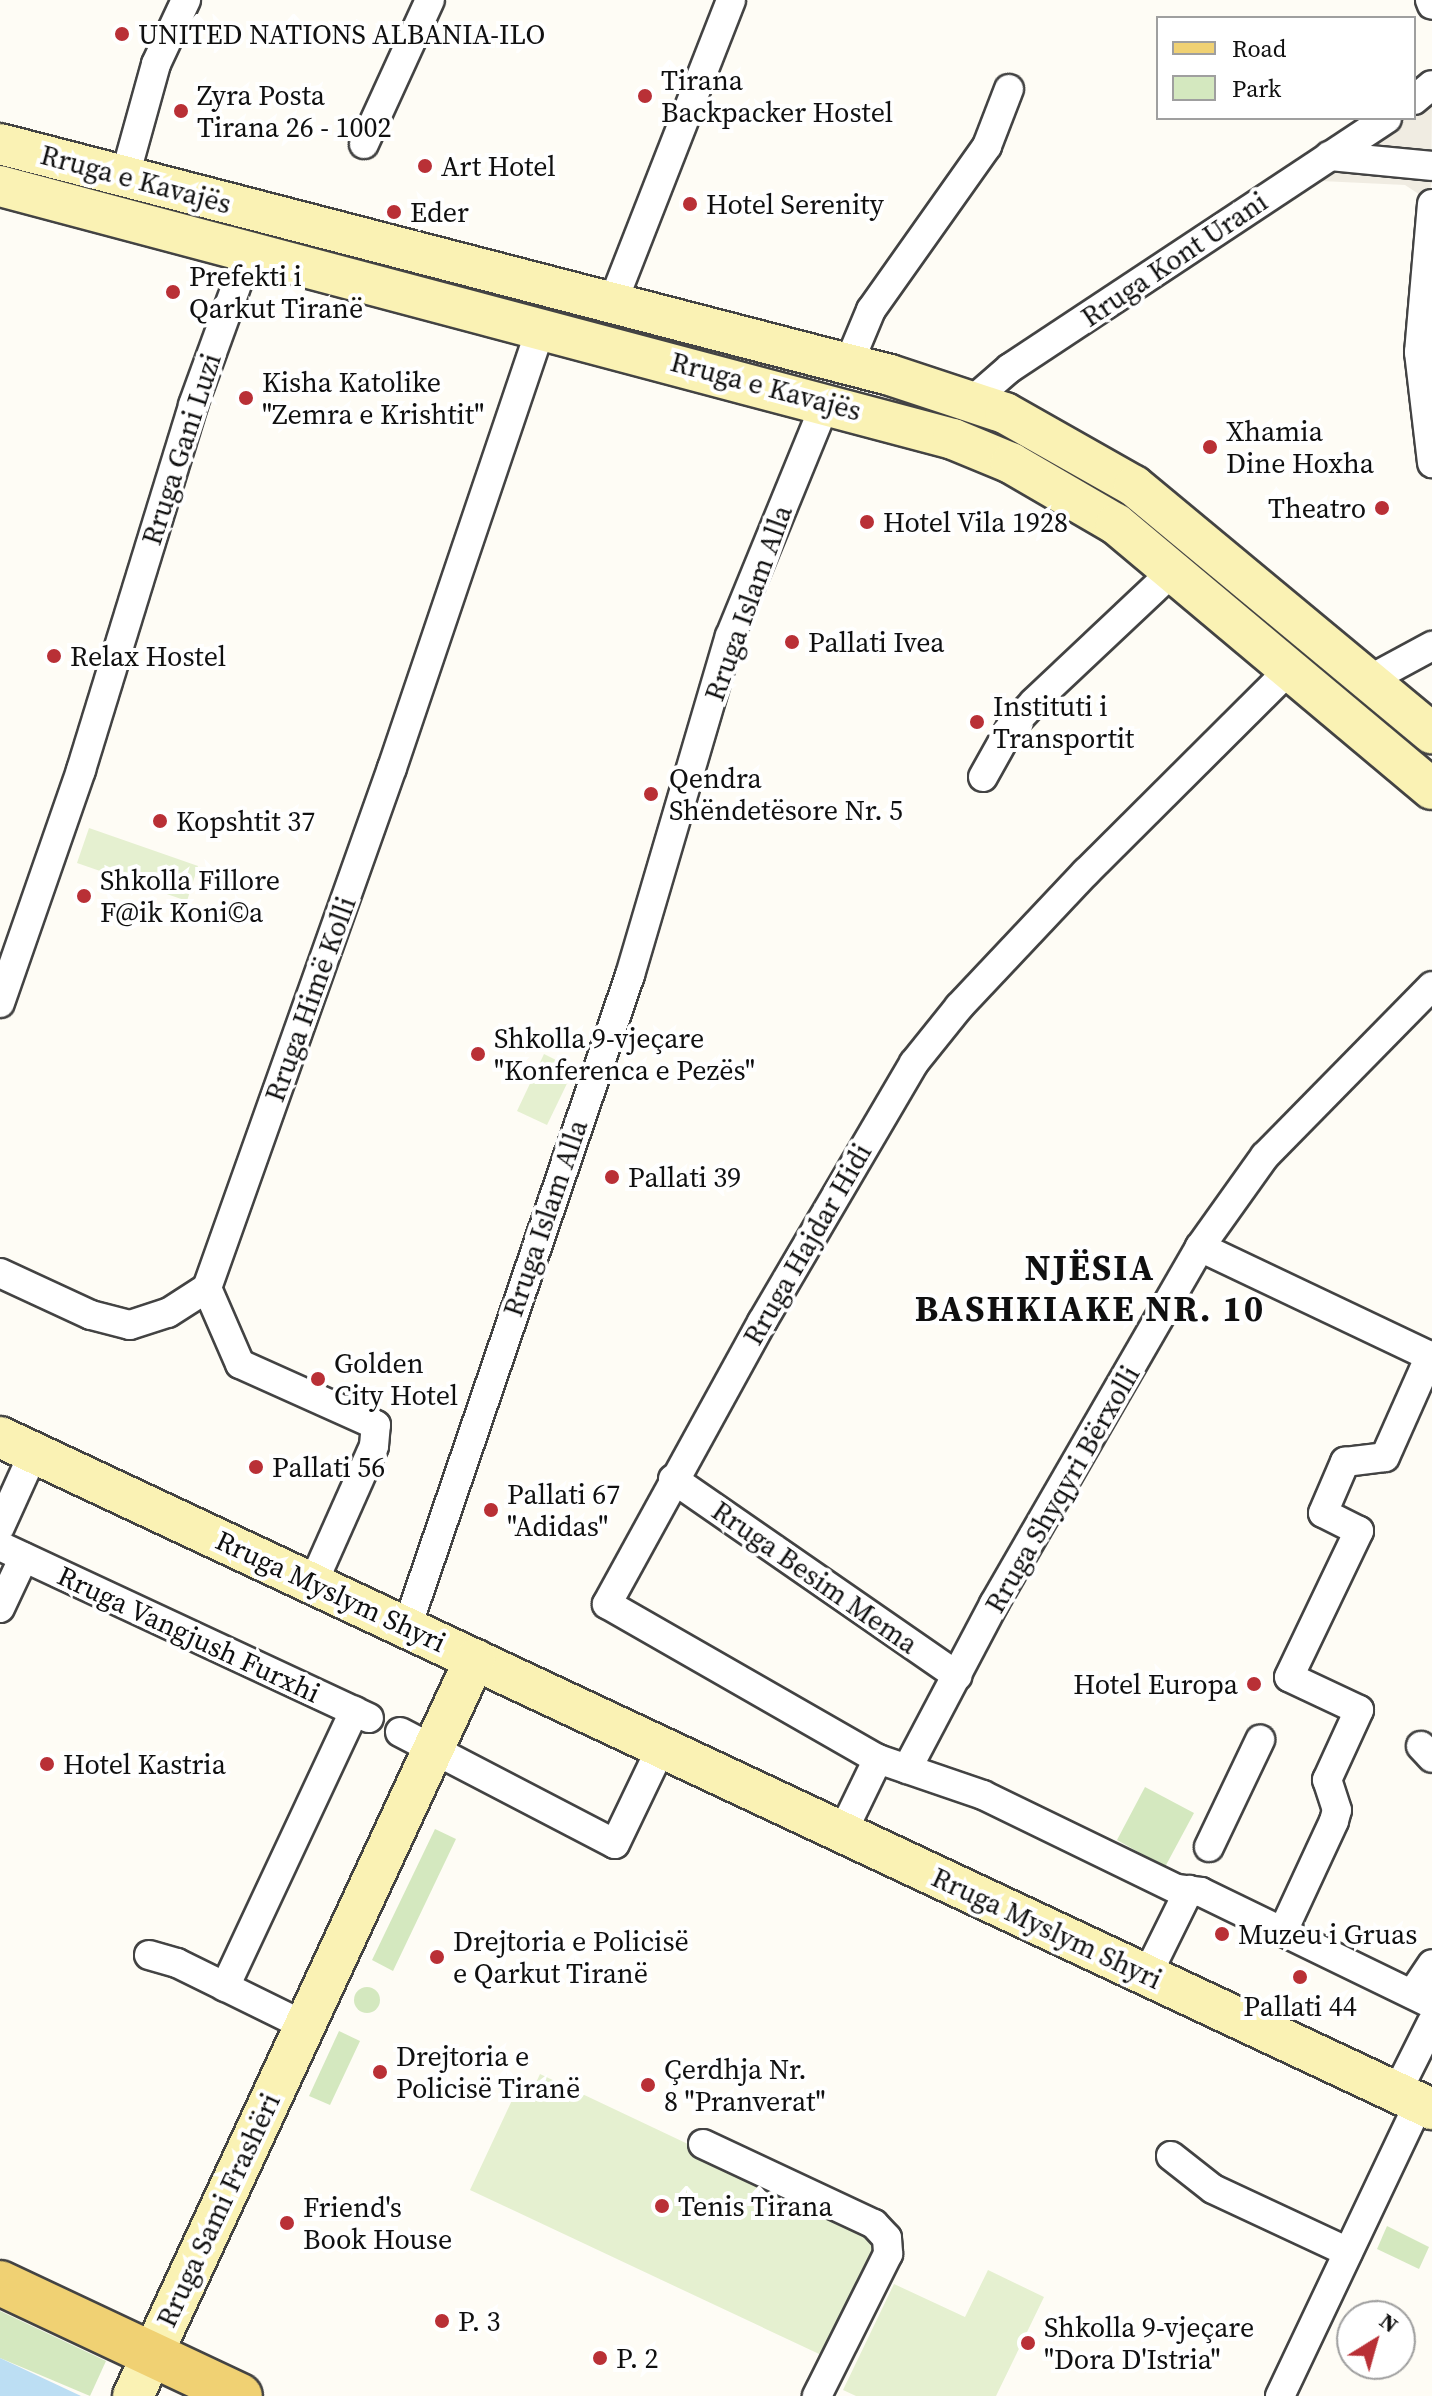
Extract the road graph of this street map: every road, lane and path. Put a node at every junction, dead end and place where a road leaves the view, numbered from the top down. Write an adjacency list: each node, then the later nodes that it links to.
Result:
1 (186, 0): 12 (street)
2 (430, 0): 9 (street)
3 (731, 0): 16 (street)
4 (1432, 85): 6 (street)
5 (1009, 89): 18 (street)
6 (1416, 98)
7 (1382, 121): 10 (street, Rruga Kont Urani)
8 (0, 144): 12 (main road, Rruga e Kavajës)
9 (364, 144)
10 (1329, 156): 11 (street); 19 (street, Rruga Kont Urani)
11 (1432, 166)
12 (125, 176): 16 (main road, Rruga e Kavajës)
13 (0, 186): 15 (main road, Rruga e Kavajës)
14 (1431, 200): 22 (street)
15 (249, 251): 17 (main road, Rruga e Kavajës); 31 (street, Rruga Gani Luzi)
16 (612, 304): 18 (main road, Rruga e Kavajës)
17 (541, 327): 20 (main road, Rruga e Kavajës); 34 (street, Rruga Himë Kolli)
18 (848, 365): 19 (main road, Rruga e Kavajës)
19 (973, 400): 21 (main road); 26 (main road, Rruga e Kavajës)
20 (826, 402): 21 (main road, Rruga e Kavajës); 42 (street, Rruga Islam Alla)
21 (953, 439): 23 (main road, Rruga e Kavajës)
22 (1432, 463)
23 (1174, 570): 25 (main road, Rruga e Kavajës); 28 (street)
24 (1432, 646): 26 (street)
25 (1290, 669): 29 (main road, Rruga e Kavajës); 37 (street, Rruga Hajdar Hidi)
26 (1369, 680): 27 (main road, Rruga e Kavajës)
27 (1432, 733)
28 (983, 777)
29 (1432, 789)
30 (1432, 986): 32 (street, Rruga Shyqyri Bërxolli)
31 (0, 1003)
32 (1200, 1247): 35 (street); 44 (street, Rruga Shyqyri Bërxolli)
33 (0, 1273): 34 (street)
34 (207, 1288): 40 (street)
35 (1431, 1356): 53 (street)
36 (17, 1444): 38 (street); 40 (main road, Rruga Myslym Shyri)
37 (673, 1479): 44 (street, Rruga Besim Mema); 48 (street, Rruga Hajdar Hidi)
38 (0, 1527)
39 (12, 1551): 41 (street, Rruga Vangjush Furxhi); 57 (street, Rruga Vangjush Furxhi)
40 (313, 1583): 42 (main road, Rruga Myslym Shyri)
41 (0, 1608)
42 (407, 1627): 43 (main road, Rruga Myslym Shyri)
43 (475, 1659): 46 (main road, Rruga Sami Frashëri); 47 (main road, Rruga Myslym Shyri)
44 (957, 1676): 49 (street, Rruga Shyqyri Bërxolli)
45 (1260, 1740): 51 (street)
46 (416, 1742): 47 (street); 60 (main road, Rruga Sami Frashëri)
47 (662, 1746): 50 (main road, Rruga Myslym Shyri)
48 (878, 1759): 49 (street, Rruga Hajdar Hidi); 50 (street)
49 (907, 1769): 52 (street)
50 (843, 1831): 56 (main road, Rruga Myslym Shyri)
51 (1209, 1847)
52 (1189, 1890): 53 (street); 56 (street)
53 (1283, 1931): 58 (street)
54 (149, 1955): 57 (street)
55 (1432, 1964): 58 (street)
56 (1147, 1975): 61 (main road, Rruga Myslym Shyri)
57 (225, 1987): 60 (street)
58 (1422, 1999)
59 (1432, 2022): 61 (street)
60 (303, 2025): 66 (main road, Rruga Sami Frashëri)
61 (1416, 2101): 64 (street)
62 (703, 2144): 68 (street)
63 (1171, 2156): 64 (street)
64 (1348, 2252): 69 (street)
65 (0, 2283): 66 (main road)
66 (142, 2377): 67 (main road)
67 (240, 2396)
68 (817, 2396)
69 (1280, 2396)

